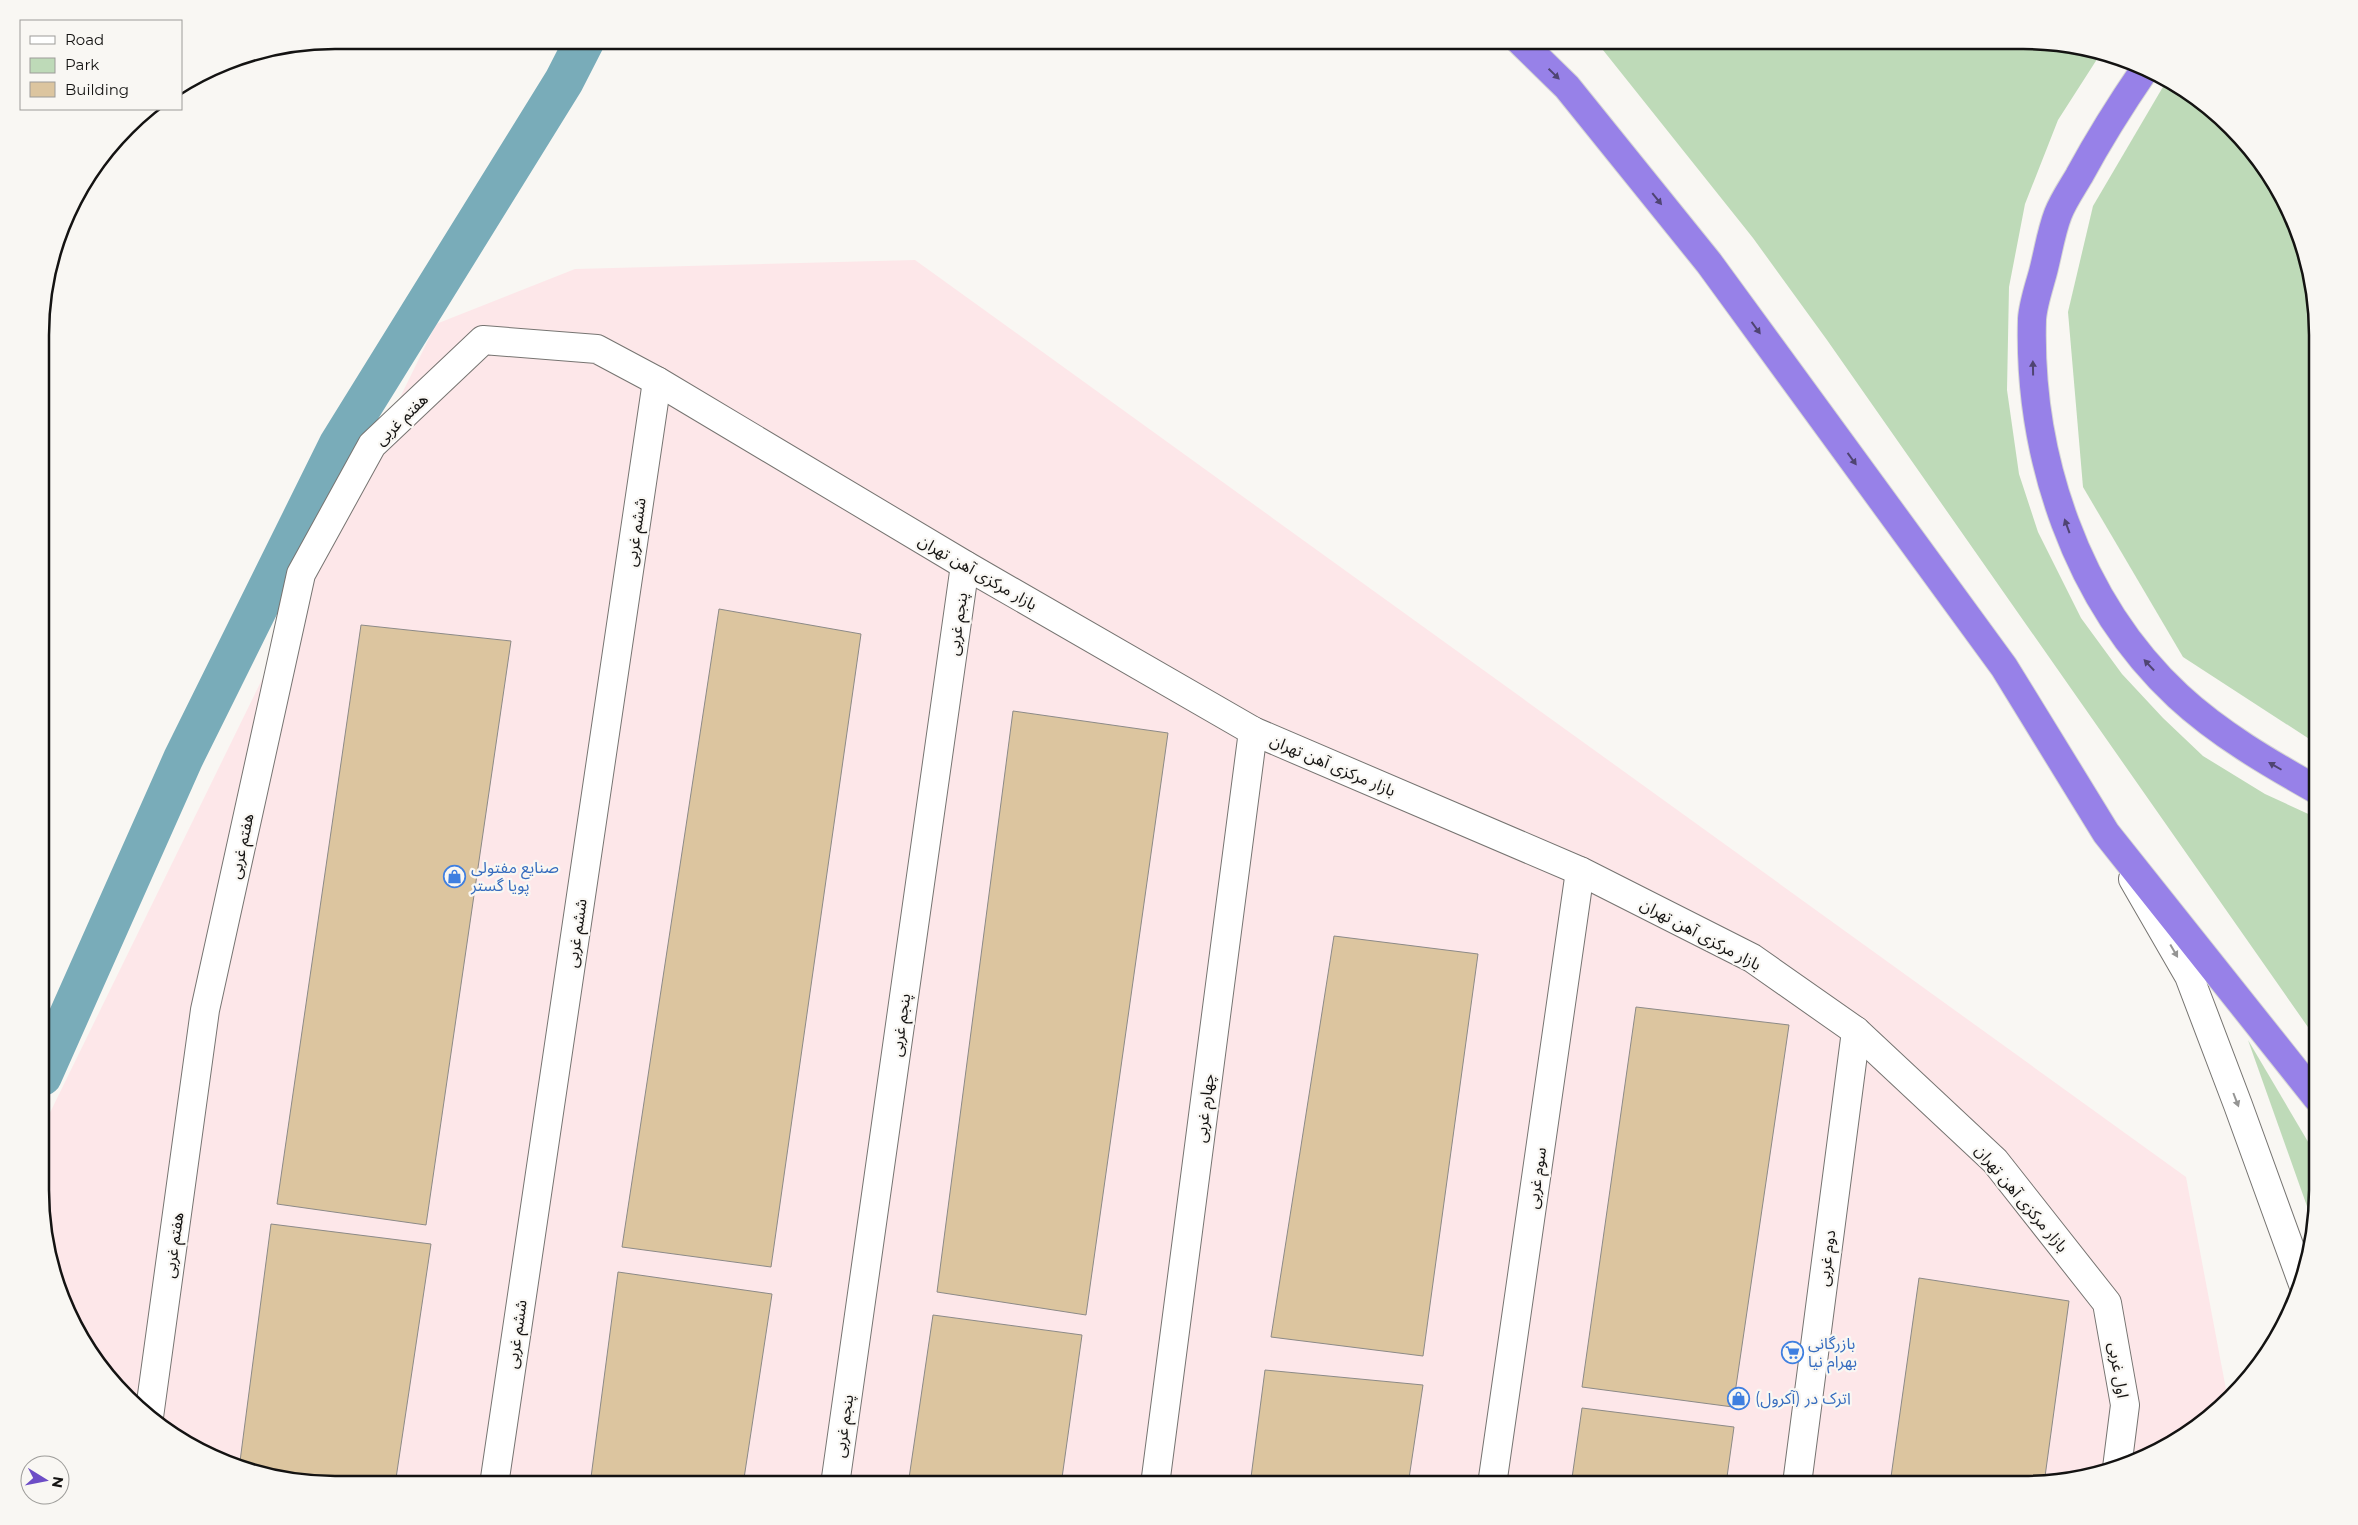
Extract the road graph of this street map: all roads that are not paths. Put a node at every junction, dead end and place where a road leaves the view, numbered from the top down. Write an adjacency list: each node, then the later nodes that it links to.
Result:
1 (1528, 49): 8 (highway, one-way to 8)
2 (2142, 74): 7 (highway, one-way to 2)
3 (483, 340): 4 (lane, بازار مرکزی آهن تهران); 14 (lane, هفتم غربی)
4 (657, 381): 5 (lane, بازار مرکزی آهن تهران); 16 (lane, ششم غربی)
5 (965, 565): 6 (lane, بازار مرکزی آهن تهران); 17 (lane, پنجم غربی)
6 (1253, 731): 9 (lane, بازار مرکزی آهن تهران); 18 (lane, چهارم غربی)
7 (2309, 785)
8 (2106, 833): 11 (highway); 12 (lane, one-way to 12)
9 (1580, 871): 10 (lane, بازار مرکزی آهن تهران); 19 (lane, سوم غربی)
10 (1856, 1031): 13 (lane, بازار مرکزی آهن تهران); 20 (lane, دوم غربی)
11 (2309, 1088)
12 (2298, 1271)
13 (2107, 1303): 15 (lane, اول غربی)
14 (150, 1409)
15 (2118, 1460)
16 (495, 1476)
17 (836, 1476)
18 (1156, 1476)
19 (1493, 1476)
20 (1798, 1476)

